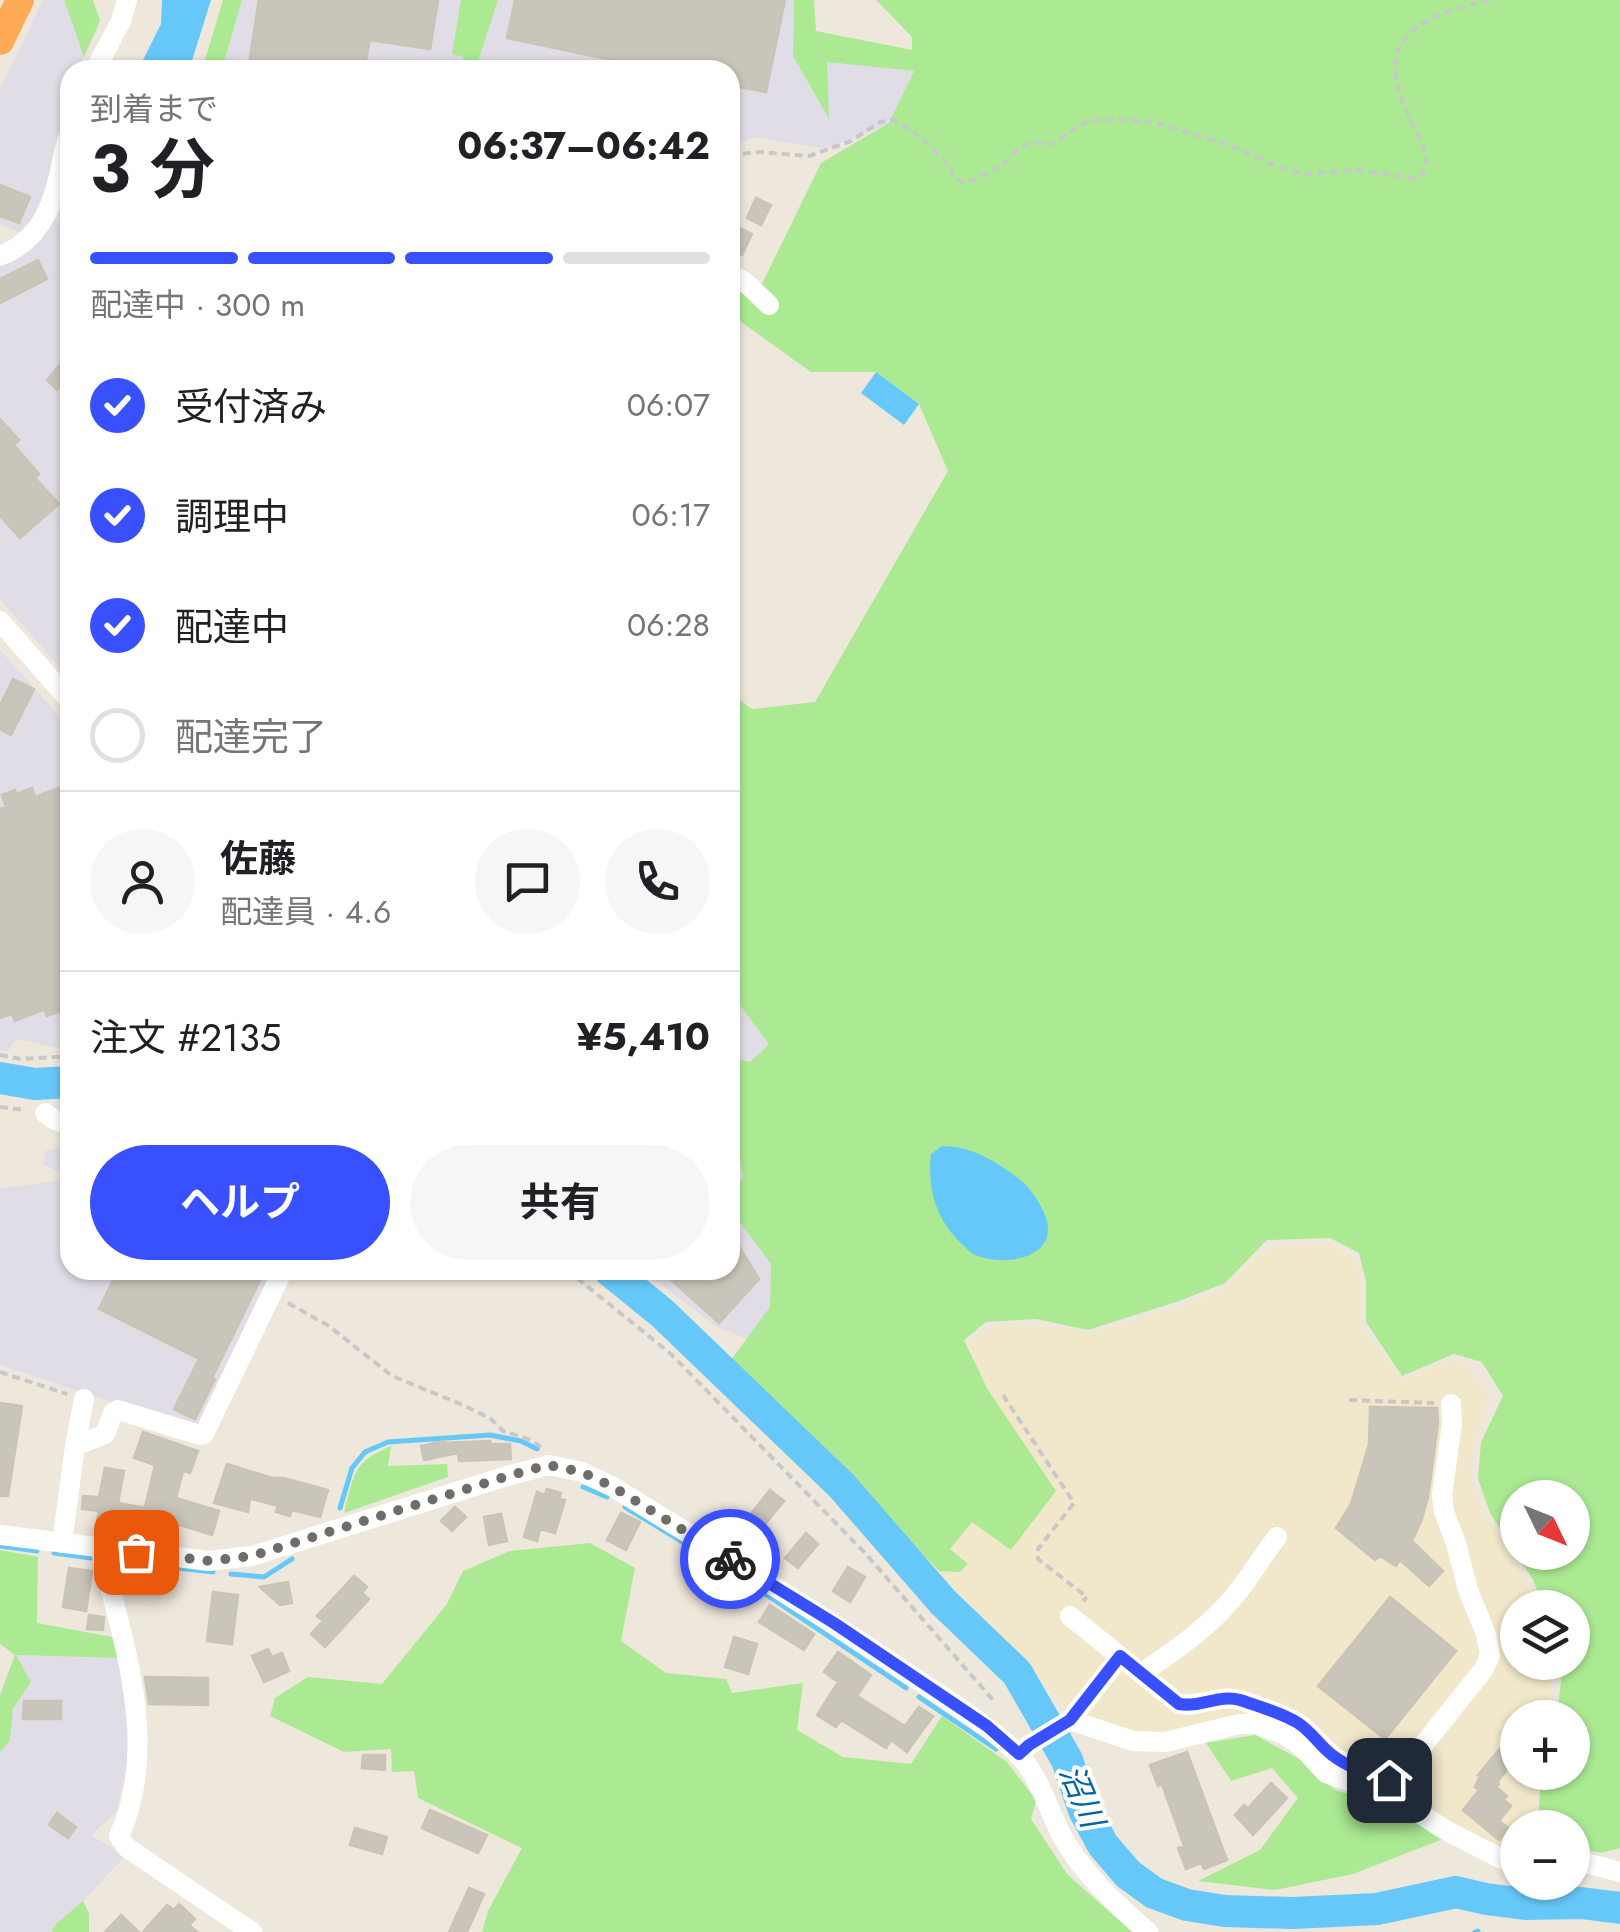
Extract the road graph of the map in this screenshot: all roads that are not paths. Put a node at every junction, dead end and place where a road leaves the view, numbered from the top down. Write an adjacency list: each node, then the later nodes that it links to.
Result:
1 (20, 0): 3 (highway)
2 (127, 0): 4 (street)
3 (0, 41)
4 (101, 60)
5 (60, 170): 6 (street)
6 (0, 256)
7 (740, 279): 8 (street)
8 (769, 305)
9 (0, 622): 10 (street)
10 (60, 690)
11 (45, 1113): 12 (street)
12 (60, 1120)
13 (278, 1280): 16 (street)
14 (84, 1399): 16 (street)
15 (1451, 1404): 23 (street)
16 (75, 1446): 19 (street)
17 (0, 1535): 19 (street)
18 (1277, 1537): 23 (street)
19 (62, 1543): 20 (street)
20 (100, 1548): 25 (street); 29 (street)
21 (1070, 1616): 22 (street)
22 (1120, 1656): 23 (street); 24 (street)
23 (1142, 1674)
24 (1070, 1720): 25 (street); 26 (street)
25 (1024, 1749): 30 (street)
26 (1500, 1857)
27 (1590, 1864): 28 (street)
28 (1620, 1872)
29 (252, 1932)
30 (1148, 1932)

